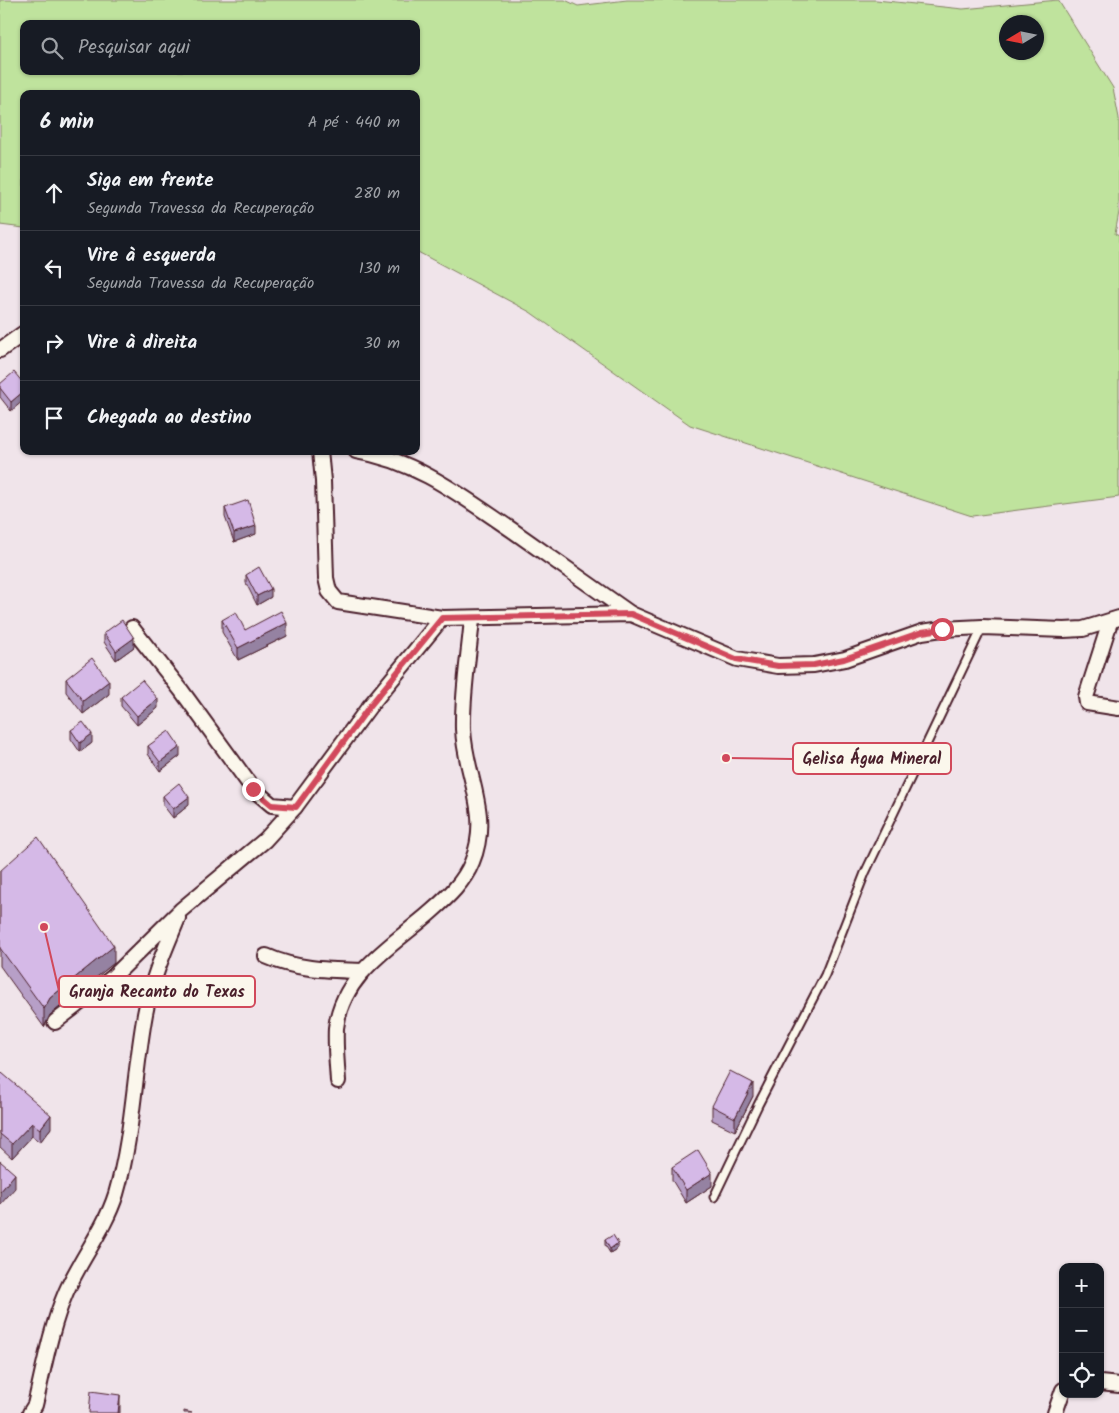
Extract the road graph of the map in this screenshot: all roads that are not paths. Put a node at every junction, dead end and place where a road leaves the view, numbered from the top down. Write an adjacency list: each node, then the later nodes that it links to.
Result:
1 (20, 336): 2 (street)
2 (0, 350)
3 (320, 455): 6 (street)
4 (374, 455): 5 (street)
5 (631, 614): 7 (street); 9 (street)
6 (442, 618): 7 (street); 12 (street)
7 (472, 619): 15 (street)
8 (1114, 620): 9 (street); 11 (street)
9 (982, 627): 18 (lane)
10 (132, 628): 12 (street)
11 (1119, 708)
12 (296, 807): 13 (street)
13 (181, 910): 16 (street); 22 (street)
14 (266, 956): 15 (street)
15 (363, 971): 17 (street)
16 (55, 1022)
17 (338, 1081)
18 (714, 1197)
19 (1104, 1383): 20 (street)
20 (1119, 1385)
21 (1060, 1398): 23 (street)
22 (30, 1413)
23 (1055, 1413)

